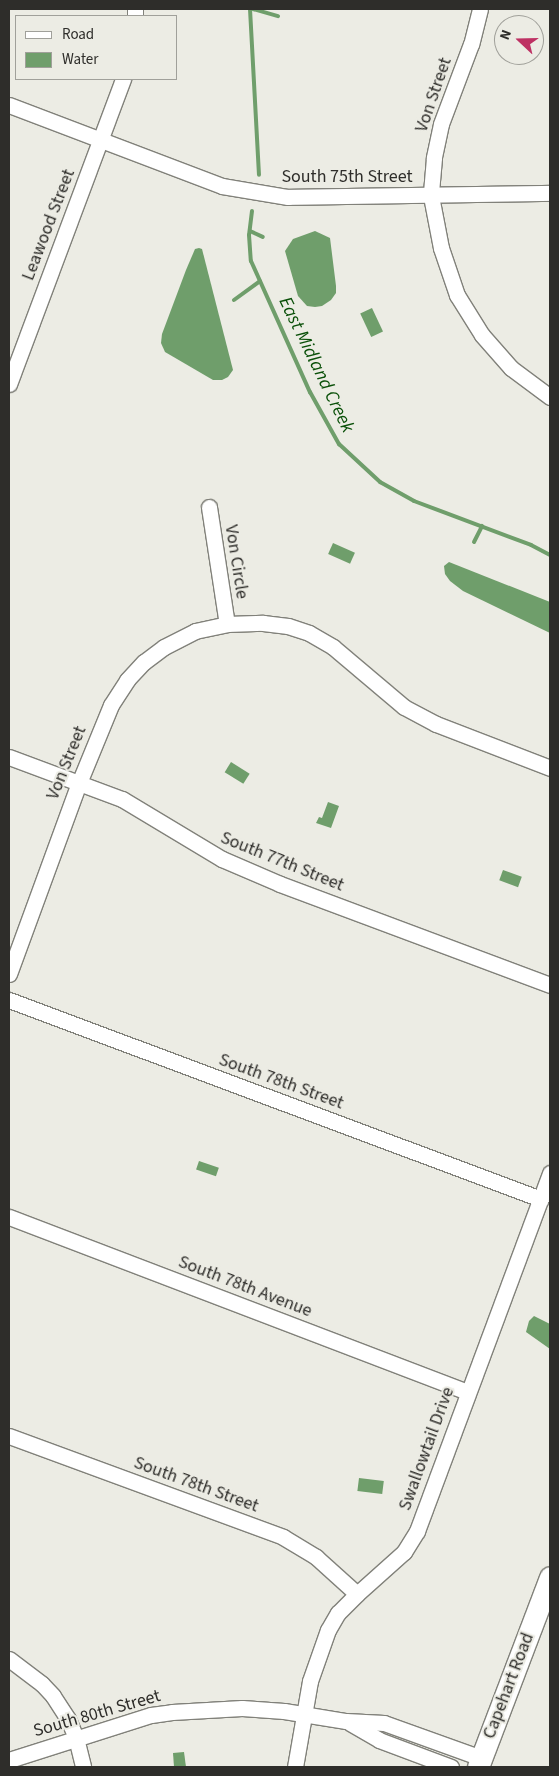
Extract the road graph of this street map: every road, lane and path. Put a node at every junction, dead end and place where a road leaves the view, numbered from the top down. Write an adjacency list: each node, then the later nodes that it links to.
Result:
1 (480, 9): 6 (street, Von Street)
2 (123, 80): 4 (street, Leawood Street)
3 (9, 105): 4 (street, South 75th Street)
4 (101, 140): 6 (street, South 75th Street); 7 (street, Leawood Street)
5 (550, 193): 6 (street, South 75th Street)
6 (431, 196): 8 (street, Von Street)
7 (9, 384)
8 (550, 397)
9 (209, 507): 10 (street, Von Circle)
10 (227, 624): 12 (street, Von Street); 13 (street, Von Street)
11 (9, 757): 13 (street, South 77th Street)
12 (550, 768)
13 (79, 783): 14 (street, Von Street); 15 (street, South 77th Street)
14 (9, 974)
15 (550, 985)
16 (9, 1000): 18 (street, South 78th Street)
17 (550, 1173): 18 (street, Swallowtail Drive)
18 (541, 1199): 20 (street, Swallowtail Drive)
19 (9, 1217): 20 (street, South 78th Avenue)
20 (468, 1392): 23 (street, Swallowtail Drive)
21 (9, 1436): 23 (street, South 78th Street)
22 (550, 1577): 29 (street, Capehart Road)
23 (357, 1594): 25 (street, Swallowtail Drive)
24 (9, 1659): 27 (street)
25 (303, 1713): 26 (street, South 80th Street); 27 (street, South 80th Street); 31 (street, Swallowtail Drive)
26 (346, 1721): 29 (street, South 80th Street); 32 (street, South 80th Street)
27 (76, 1738): 28 (street, South 80th Street); 30 (street)
28 (9, 1760)
29 (479, 1763)
30 (83, 1767)
31 (295, 1767)
32 (451, 1767)

